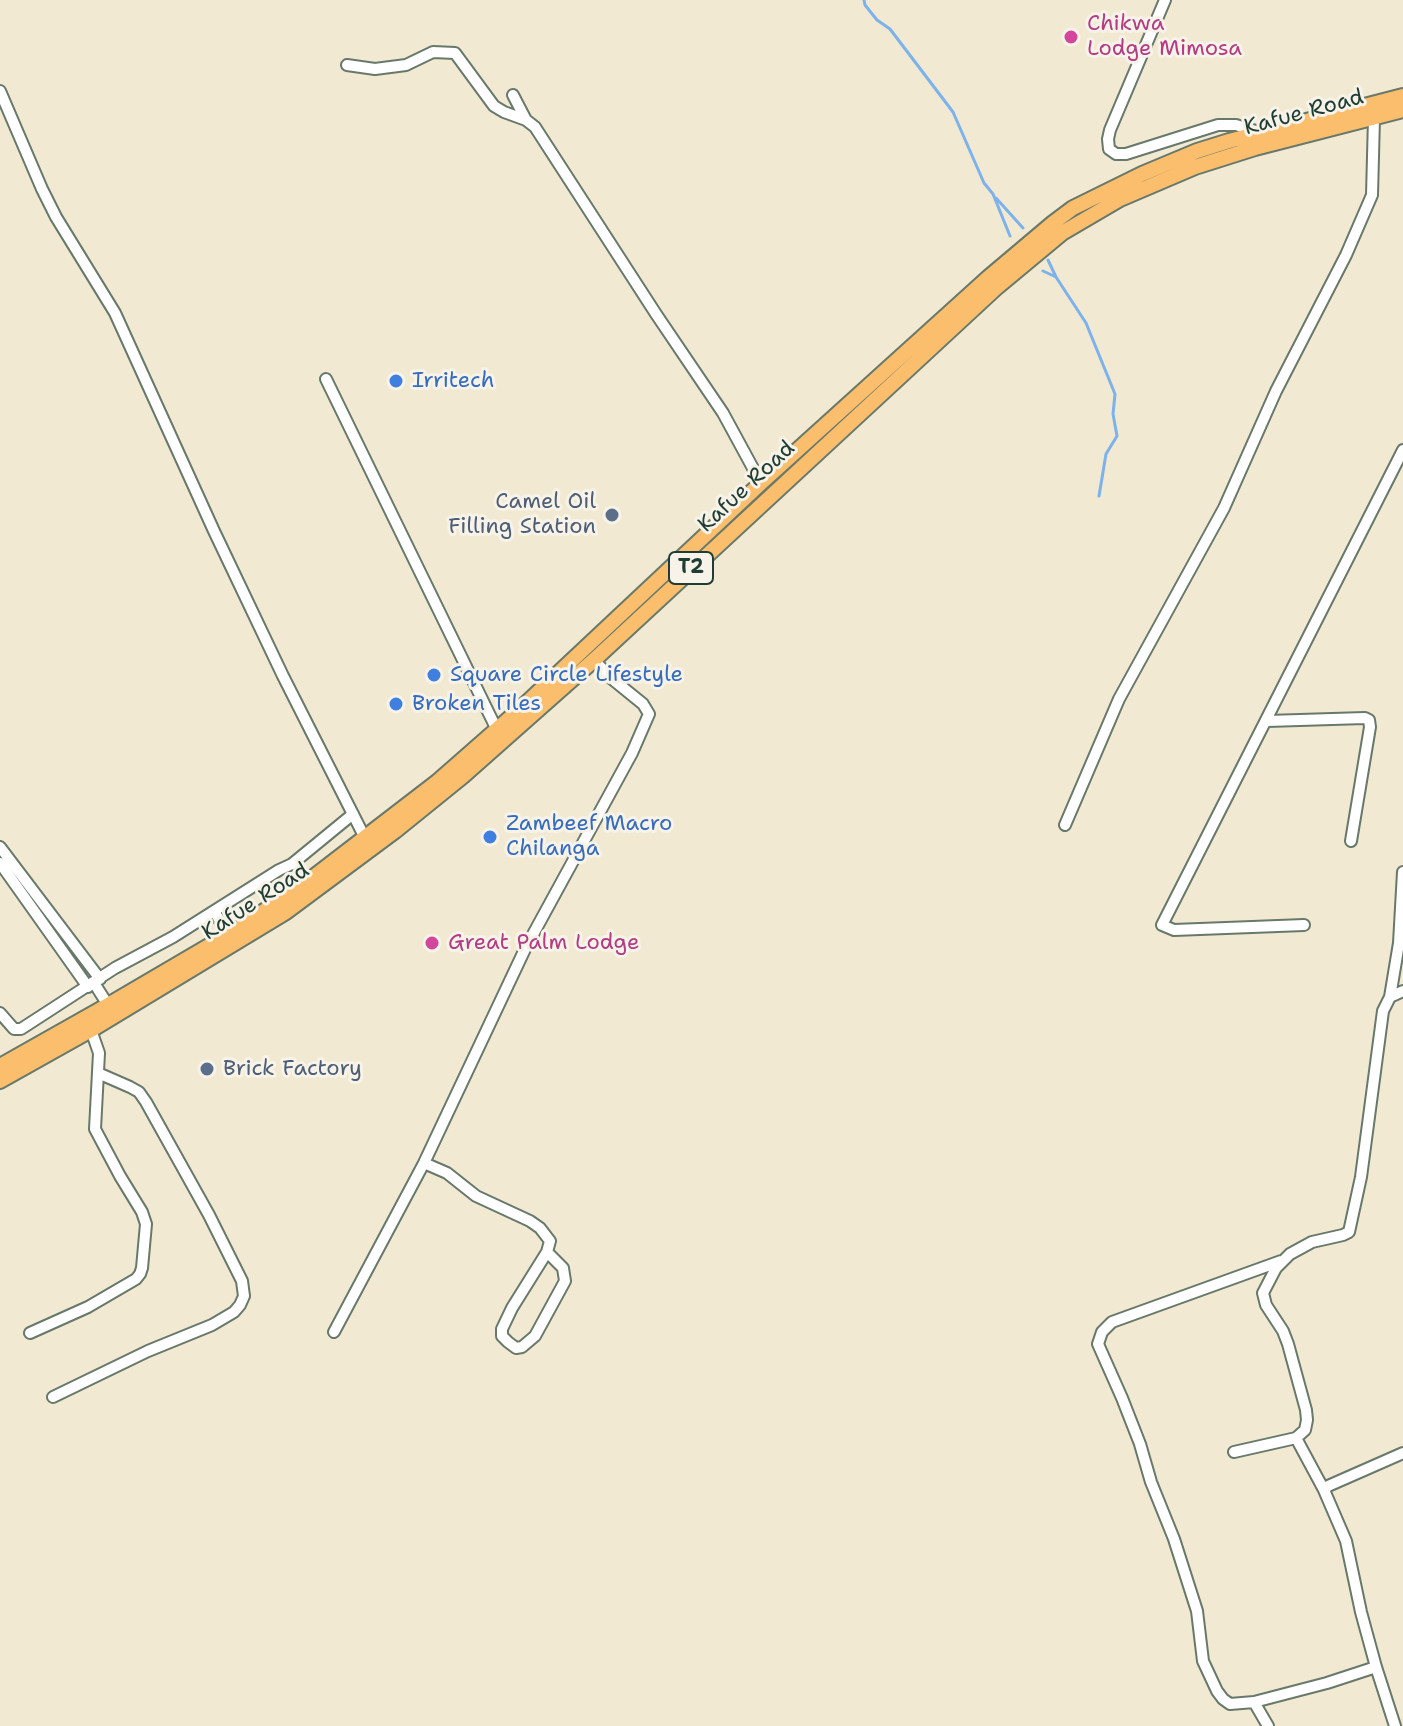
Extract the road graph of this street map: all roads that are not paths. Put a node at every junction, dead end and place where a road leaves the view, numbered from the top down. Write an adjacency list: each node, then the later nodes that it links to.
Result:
1 (1165, 0): 9 (street)
2 (347, 65): 8 (street)
3 (0, 91): 16 (street)
4 (513, 95): 8 (street)
5 (1403, 96): 9 (highway, Kafue Road / T2)
6 (1403, 110): 7 (highway, Kafue Road / T2)
7 (1374, 118): 13 (highway, Kafue Road / T2); 17 (street)
8 (526, 120): 12 (street)
9 (1262, 133): 12 (highway, Kafue Road / T2)
10 (326, 379): 15 (street)
11 (1403, 450): 14 (street)
12 (761, 483): 15 (highway, Kafue Road / T2)
13 (594, 660): 31 (highway, Kafue Road / T2); 35 (street)
14 (1267, 721): 19 (street); 24 (street)
15 (497, 730): 18 (highway, Kafue Road / T2)
16 (353, 814): 18 (street); 23 (street)
17 (1065, 825)
18 (365, 838): 25 (highway, Kafue Road / T2)
19 (1351, 841)
20 (0, 847): 26 (street)
21 (0, 863): 26 (street)
22 (1403, 872): 28 (street)
23 (214, 911): 25 (street); 26 (street)
24 (1304, 925)
25 (228, 934): 29 (highway, Kafue Road / T2)
26 (94, 983): 29 (street); 30 (street)
27 (1403, 991): 28 (street)
28 (1390, 997): 37 (street)
29 (108, 1005): 32 (highway, Kafue Road / T2)
30 (0, 1013)
31 (91, 1030): 33 (street); 34 (highway, Kafue Road / T2)
32 (0, 1066)
33 (98, 1073): 39 (street); 40 (street)
34 (0, 1081)
35 (424, 1163): 36 (street); 38 (street)
36 (547, 1252): 36 (street)
37 (1281, 1261): 41 (street); 46 (street)
38 (334, 1332)
39 (30, 1333)
40 (53, 1397)
41 (1296, 1438): 42 (street); 44 (street)
42 (1234, 1452)
43 (1403, 1453): 44 (street)
44 (1324, 1490): 45 (street)
45 (1376, 1667): 46 (street); 48 (street)
46 (1254, 1702): 47 (street)
47 (1268, 1726)
48 (1395, 1726)

